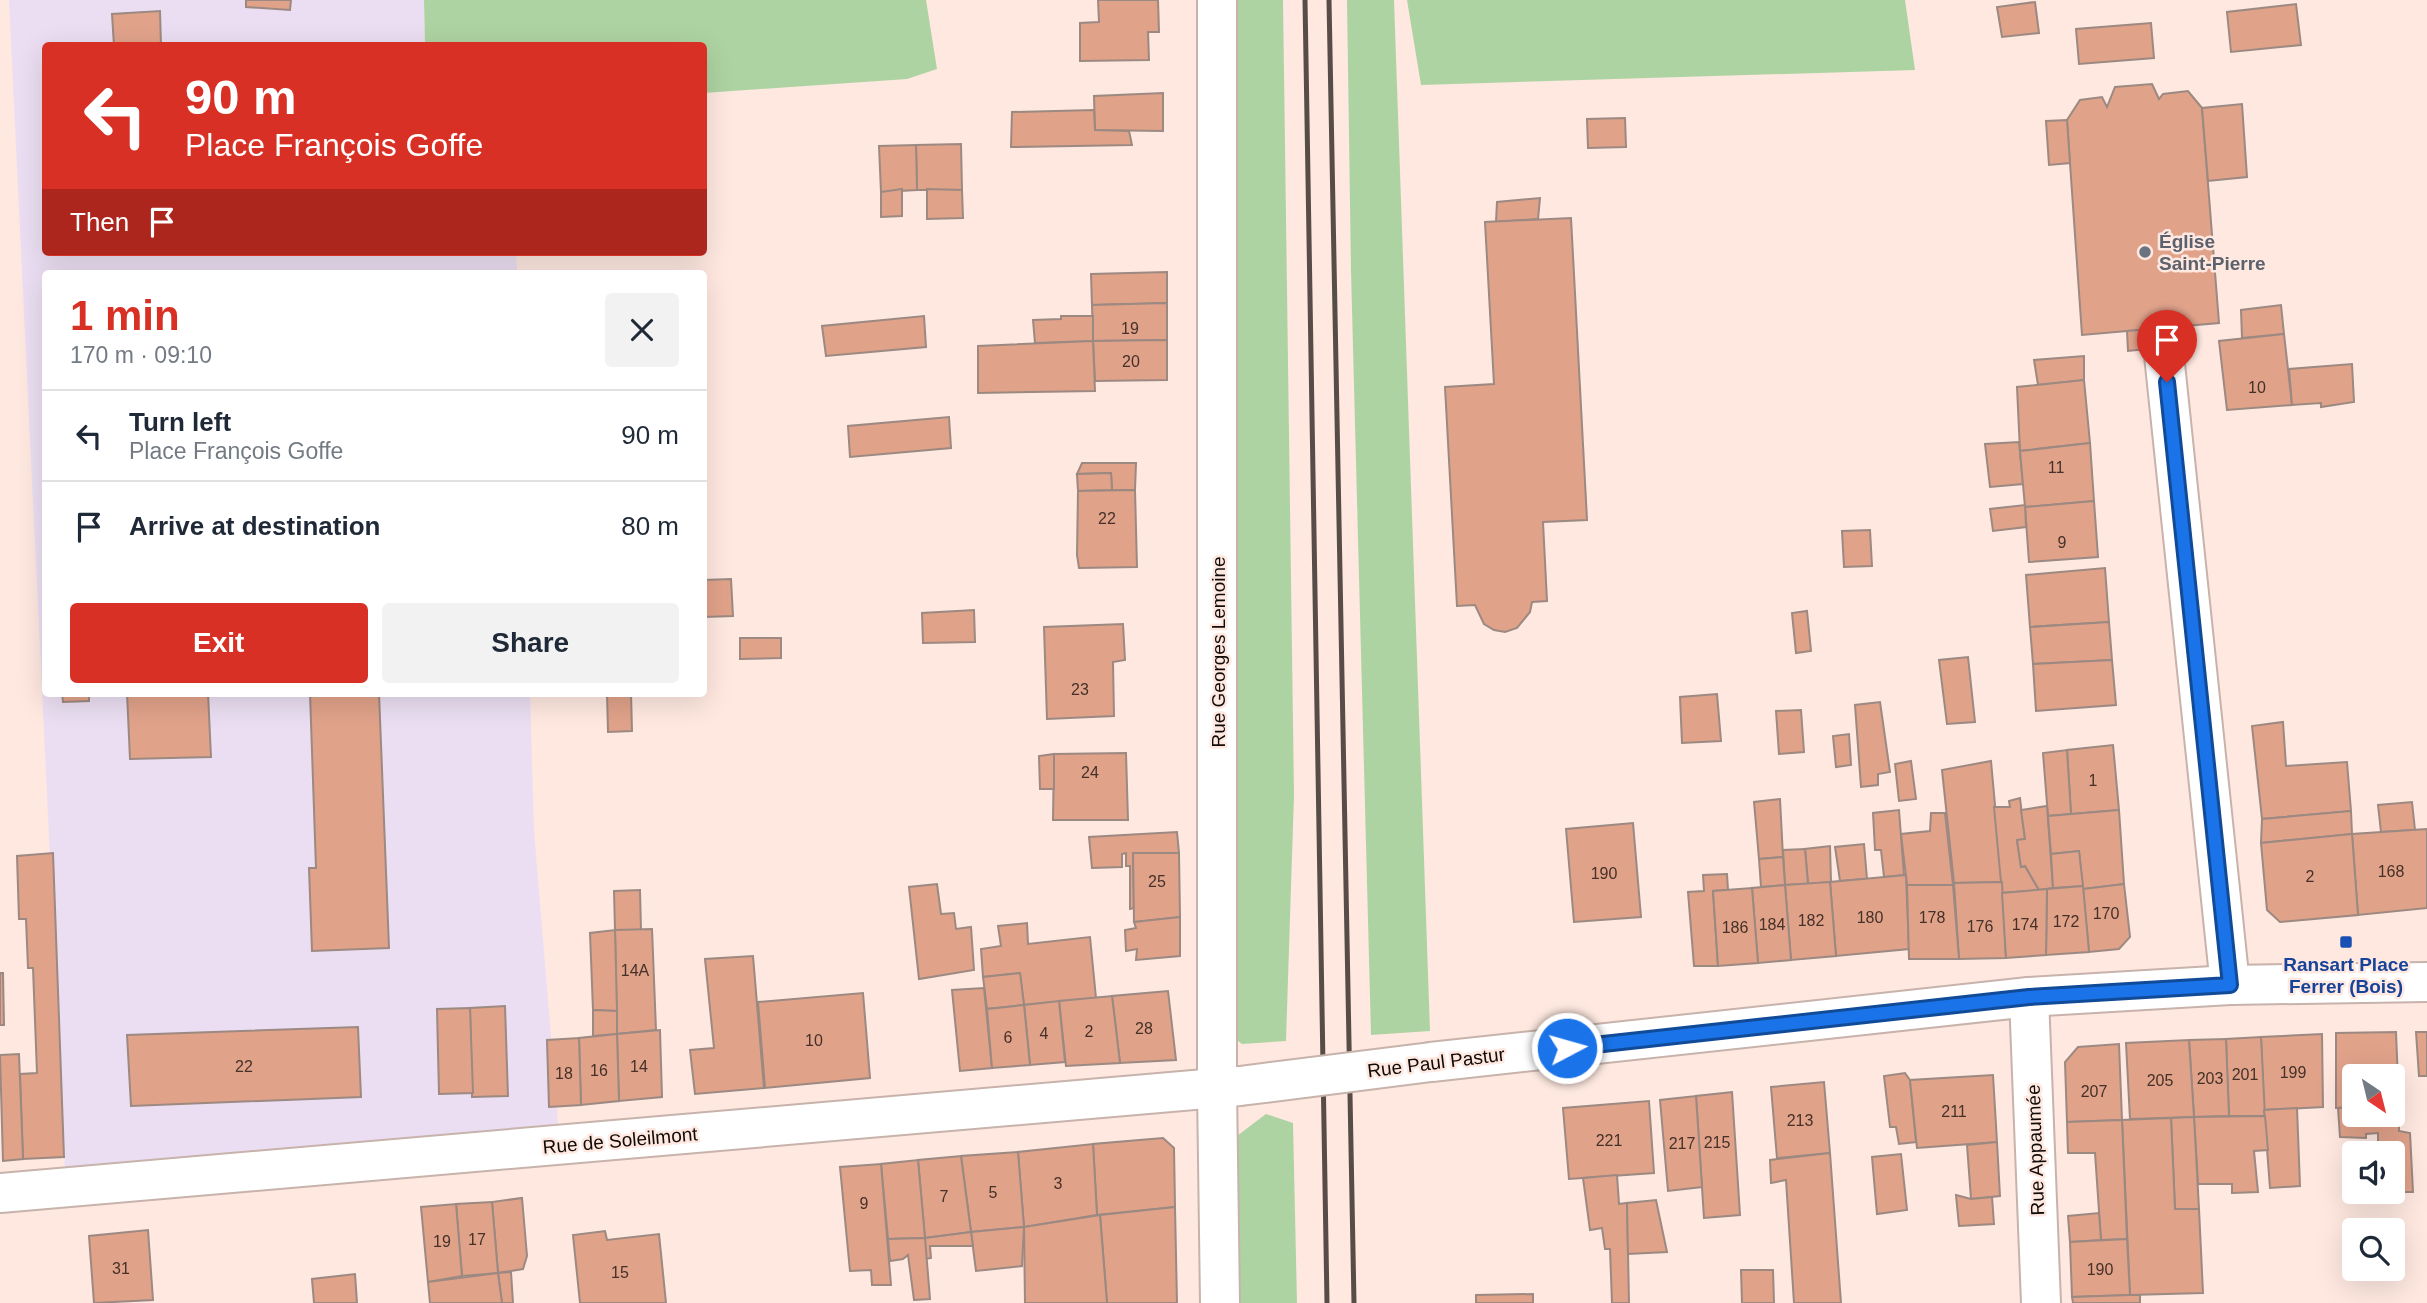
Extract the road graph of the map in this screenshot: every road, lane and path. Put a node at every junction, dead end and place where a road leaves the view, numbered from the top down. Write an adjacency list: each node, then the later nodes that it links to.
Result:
1 (1217, 0): 6 (street, Rue Georges Lemoine)
2 (2164, 355): 4 (street)
3 (2427, 982): 4 (street, Rue Paul Pastur)
4 (2230, 985): 5 (street, Rue Paul Pastur)
5 (2029, 997): 6 (street, Rue Paul Pastur, bridge); 9 (street, Rue Appaumée)
6 (1228, 1087): 7 (street, Rue de Soleilmont); 8 (street, Rue Georges Lemoine)
7 (0, 1193)
8 (1220, 1303)
9 (2041, 1303)

